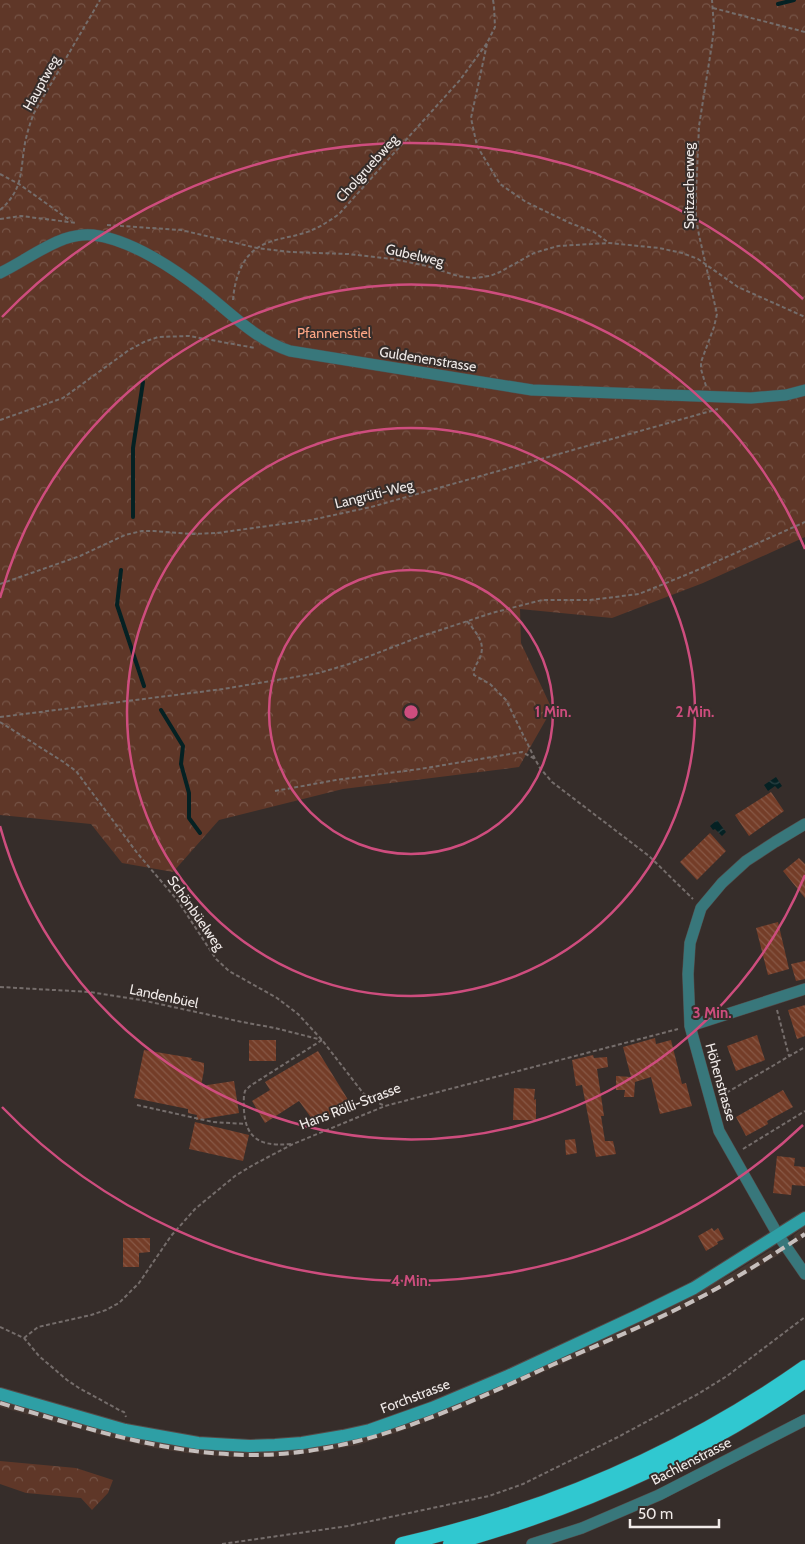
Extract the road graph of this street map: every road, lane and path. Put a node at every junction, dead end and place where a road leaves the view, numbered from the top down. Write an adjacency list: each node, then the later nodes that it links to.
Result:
1 (100, 0): 8 (path, Hauptweg)
2 (493, 0): 6 (path, Cholgruebweg)
3 (712, 0): 4 (path, Spitzacherweg)
4 (713, 8): 5 (path); 16 (path, Spitzacherweg)
5 (805, 32)
6 (487, 42): 14 (path); 15 (path, Cholgruebweg)
7 (0, 174): 8 (path)
8 (18, 184): 9 (path, Hauptweg); 11 (path)
9 (0, 210)
10 (0, 219): 11 (path)
11 (73, 223): 13 (path); 13 (path)
12 (103, 225): 15 (path, Gubelweg)
13 (82, 229): 17 (street, Guldenenstrasse); 18 (street, Guldenenstrasse)
14 (609, 243): 15 (path, Gubelweg); 16 (path, Gubelweg)
15 (257, 248): 18 (path)
16 (705, 263): 19 (path, Gubelweg); 22 (path, Spitzacherweg)
17 (0, 273)
18 (233, 316): 22 (street, Guldenenstrasse)
19 (805, 317)
20 (256, 348): 24 (path)
21 (805, 390): 22 (street, Guldenenstrasse)
22 (710, 396)
23 (718, 409): 26 (path, Langrüti-Weg)
24 (0, 420)
25 (805, 522): 27 (path)
26 (0, 584)
27 (467, 621): 28 (path); 30 (path)
28 (0, 716)
29 (0, 722): 38 (path, Schönbüelweg)
30 (535, 759): 31 (path); 33 (path)
31 (275, 791)
32 (805, 824): 33 (street, Höhenstrasse)
33 (701, 908): 37 (street, Höhenstrasse)
34 (0, 987): 38 (path, Landenbüel)
35 (805, 989): 36 (street)
36 (774, 999): 37 (street); 40 (path)
37 (690, 1026): 41 (street, Höhenstrasse); 43 (path, Hans Rölli-Strasse)
38 (322, 1040): 43 (path, Schönbüelweg); 45 (path)
39 (805, 1047): 40 (path)
40 (789, 1056): 41 (path)
41 (711, 1102): 47 (street, Höhenstrasse)
42 (137, 1105): 45 (path)
43 (385, 1106): 46 (path, Hans Rölli-Strasse)
44 (805, 1111): 47 (path)
45 (246, 1124): 46 (path)
46 (293, 1144): 53 (path, Hans Rölli-Strasse)
47 (733, 1155): 49 (street, Höhenstrasse)
48 (805, 1218): 49 (main road, Forchstrasse)
49 (778, 1235): 50 (street); 58 (main road, Forchstrasse)
50 (805, 1274)
51 (805, 1317): 59 (path)
52 (0, 1327): 53 (path)
53 (24, 1338): 58 (path)
54 (805, 1367): 60 (highway)
55 (805, 1381): 61 (highway)
56 (0, 1394): 58 (main road, Forchstrasse)
57 (805, 1420): 62 (street, Bachlenstrasse)
58 (125, 1430)
59 (222, 1544)
60 (402, 1544)
61 (450, 1544)
62 (532, 1544)

